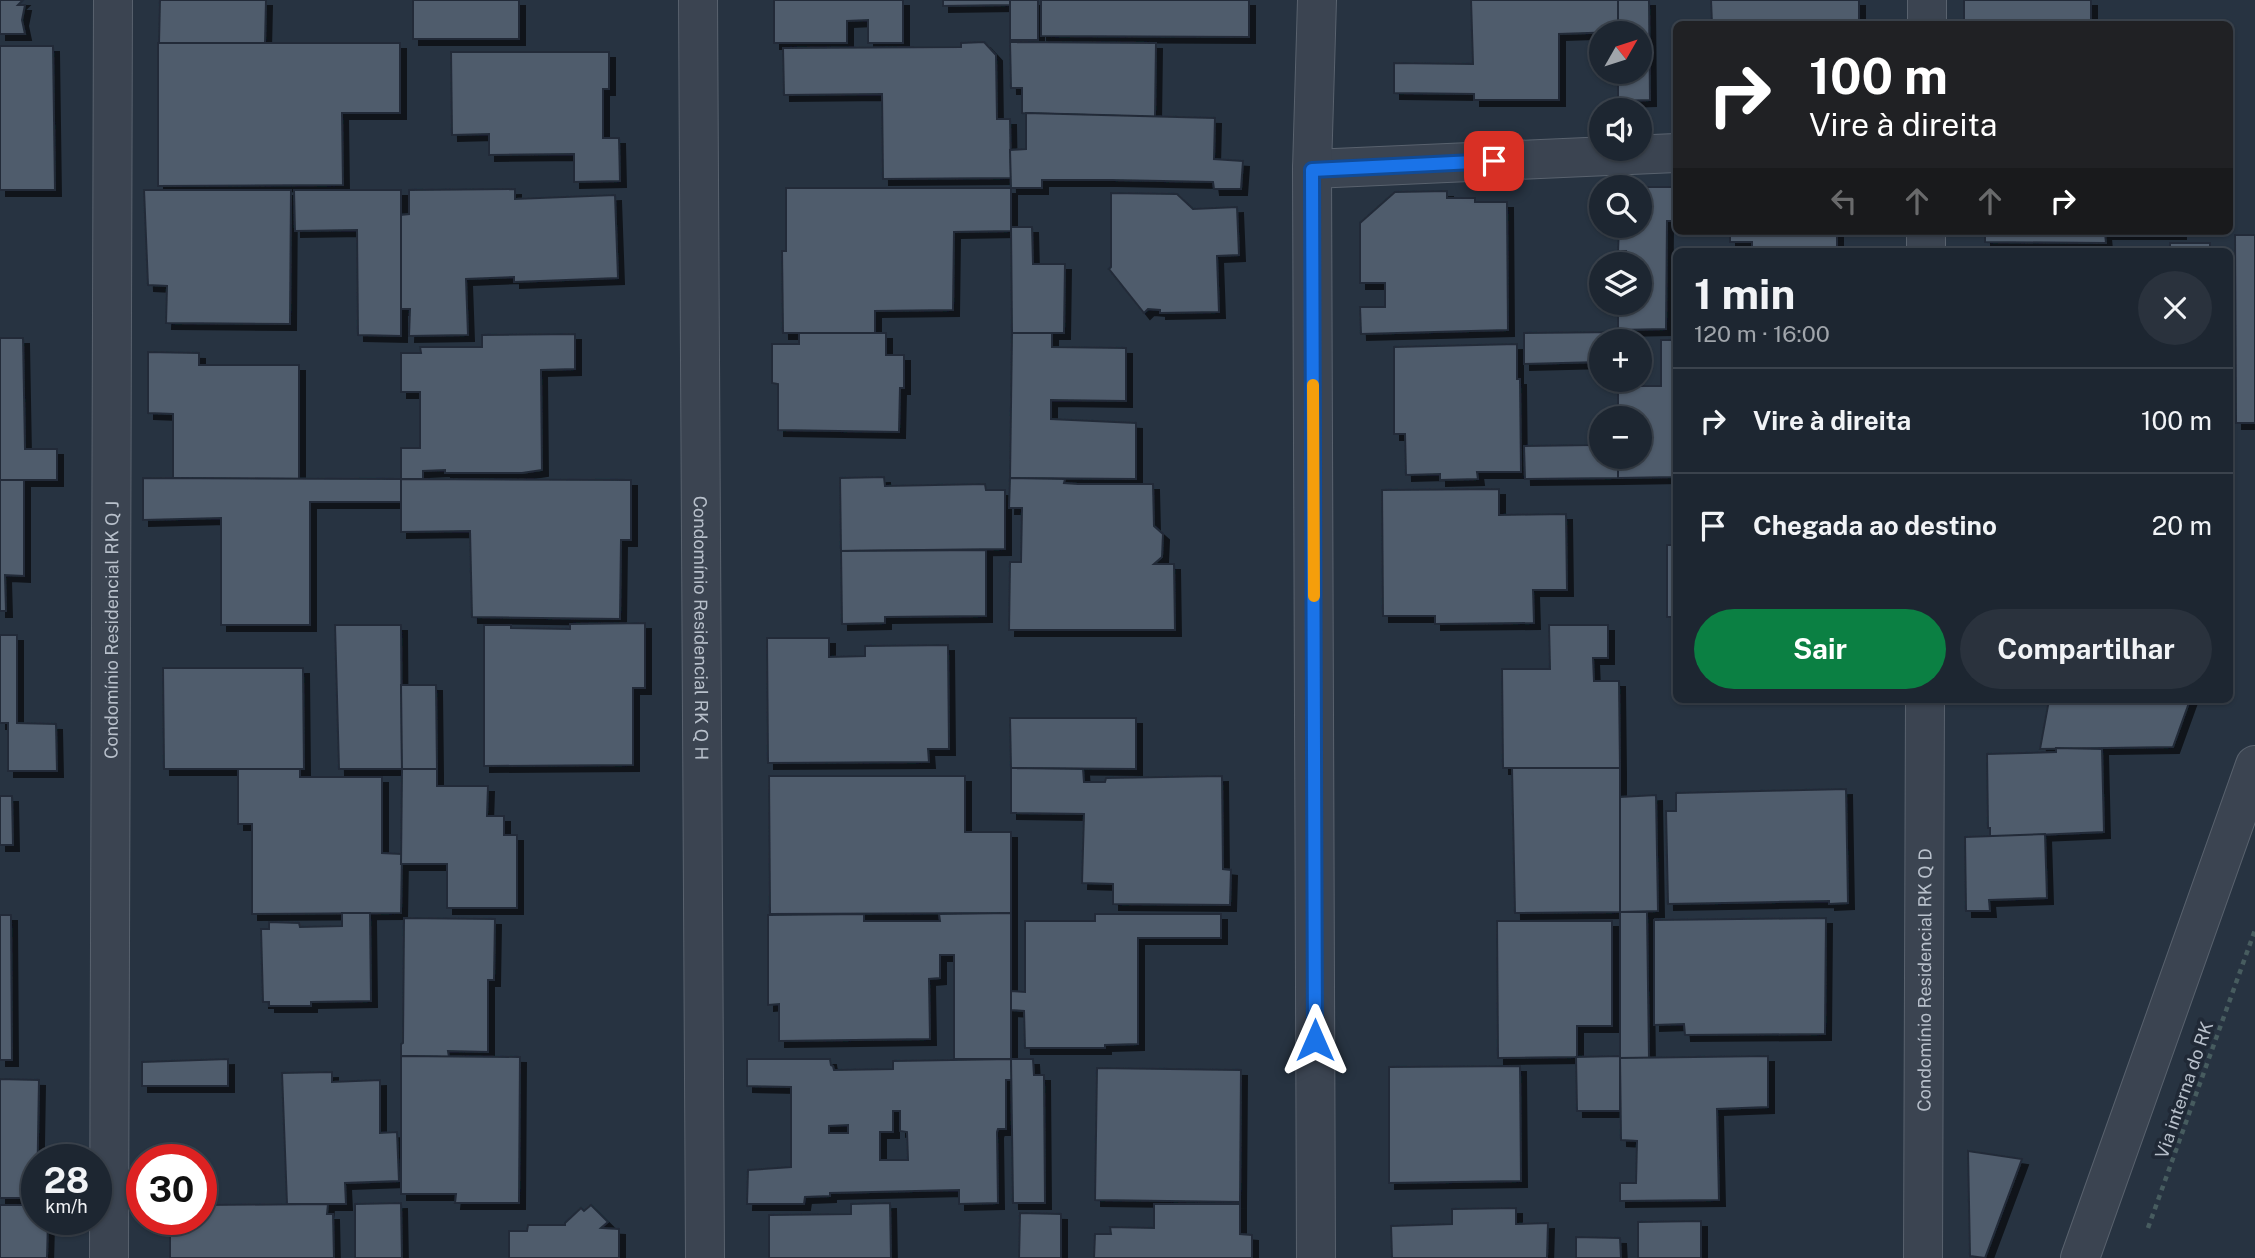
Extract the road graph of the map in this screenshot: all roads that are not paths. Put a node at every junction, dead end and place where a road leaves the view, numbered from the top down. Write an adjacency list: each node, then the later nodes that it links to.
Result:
1 (113, 0): 10 (street, Condomínio Residencial RK Q J)
2 (698, 0): 11 (street, Condomínio Residencial RK Q H)
3 (1317, 0): 7 (street)
4 (1927, 0): 5 (street)
5 (1927, 21)
6 (1673, 153): 7 (street)
7 (1312, 170): 12 (street)
8 (1925, 703): 13 (street, Condomínio Residencial RK Q D)
9 (2255, 765): 14 (street)
10 (109, 1258)
11 (705, 1258)
12 (1316, 1258)
13 (1923, 1258)
14 (2080, 1258)

